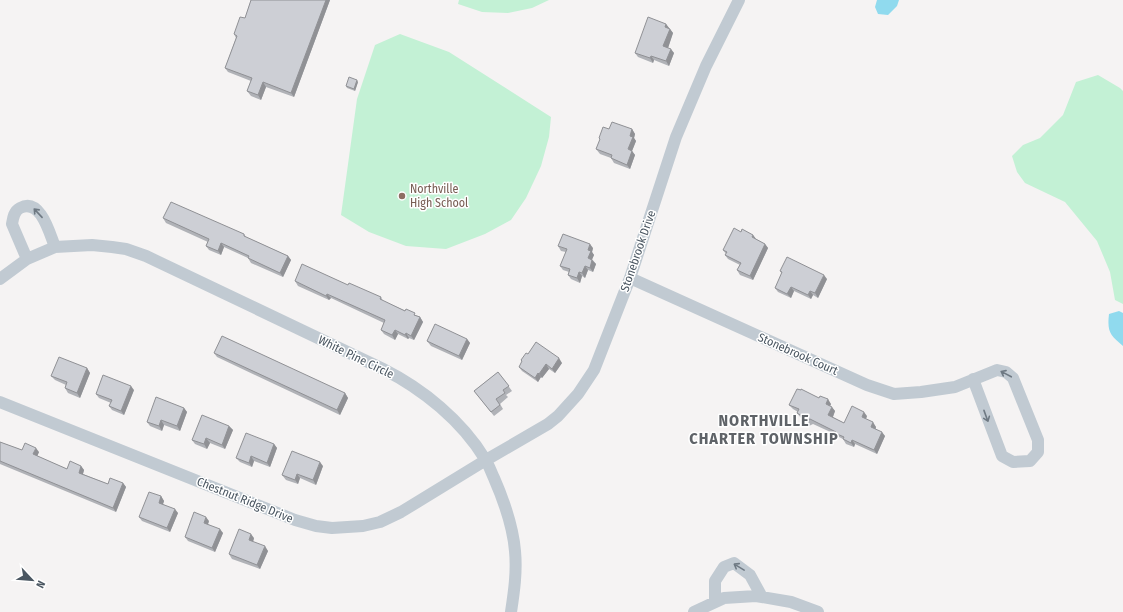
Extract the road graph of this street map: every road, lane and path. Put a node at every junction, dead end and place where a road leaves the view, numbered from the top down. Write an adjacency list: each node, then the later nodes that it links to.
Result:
1 (739, 0): 5 (street, Stonebrook Drive)
2 (55, 248): 3 (street, White Pine Circle); 3 (street, one-way to 3); 8 (street, White Pine Circle)
3 (27, 259): 4 (street, White Pine Circle)
4 (0, 278)
5 (630, 278): 6 (street, Stonebrook Court); 8 (street, Stonebrook Drive)
6 (972, 379): 6 (street, Stonebrook Court, one-way to 6)
7 (0, 402): 8 (street, Chestnut Ridge Drive)
8 (486, 460): 11 (street, White Pine Circle)
9 (762, 597): 10 (street); 10 (street, one-way to 10); 13 (street)
10 (715, 602): 12 (street)
11 (511, 612)
12 (694, 612)
13 (818, 612)

